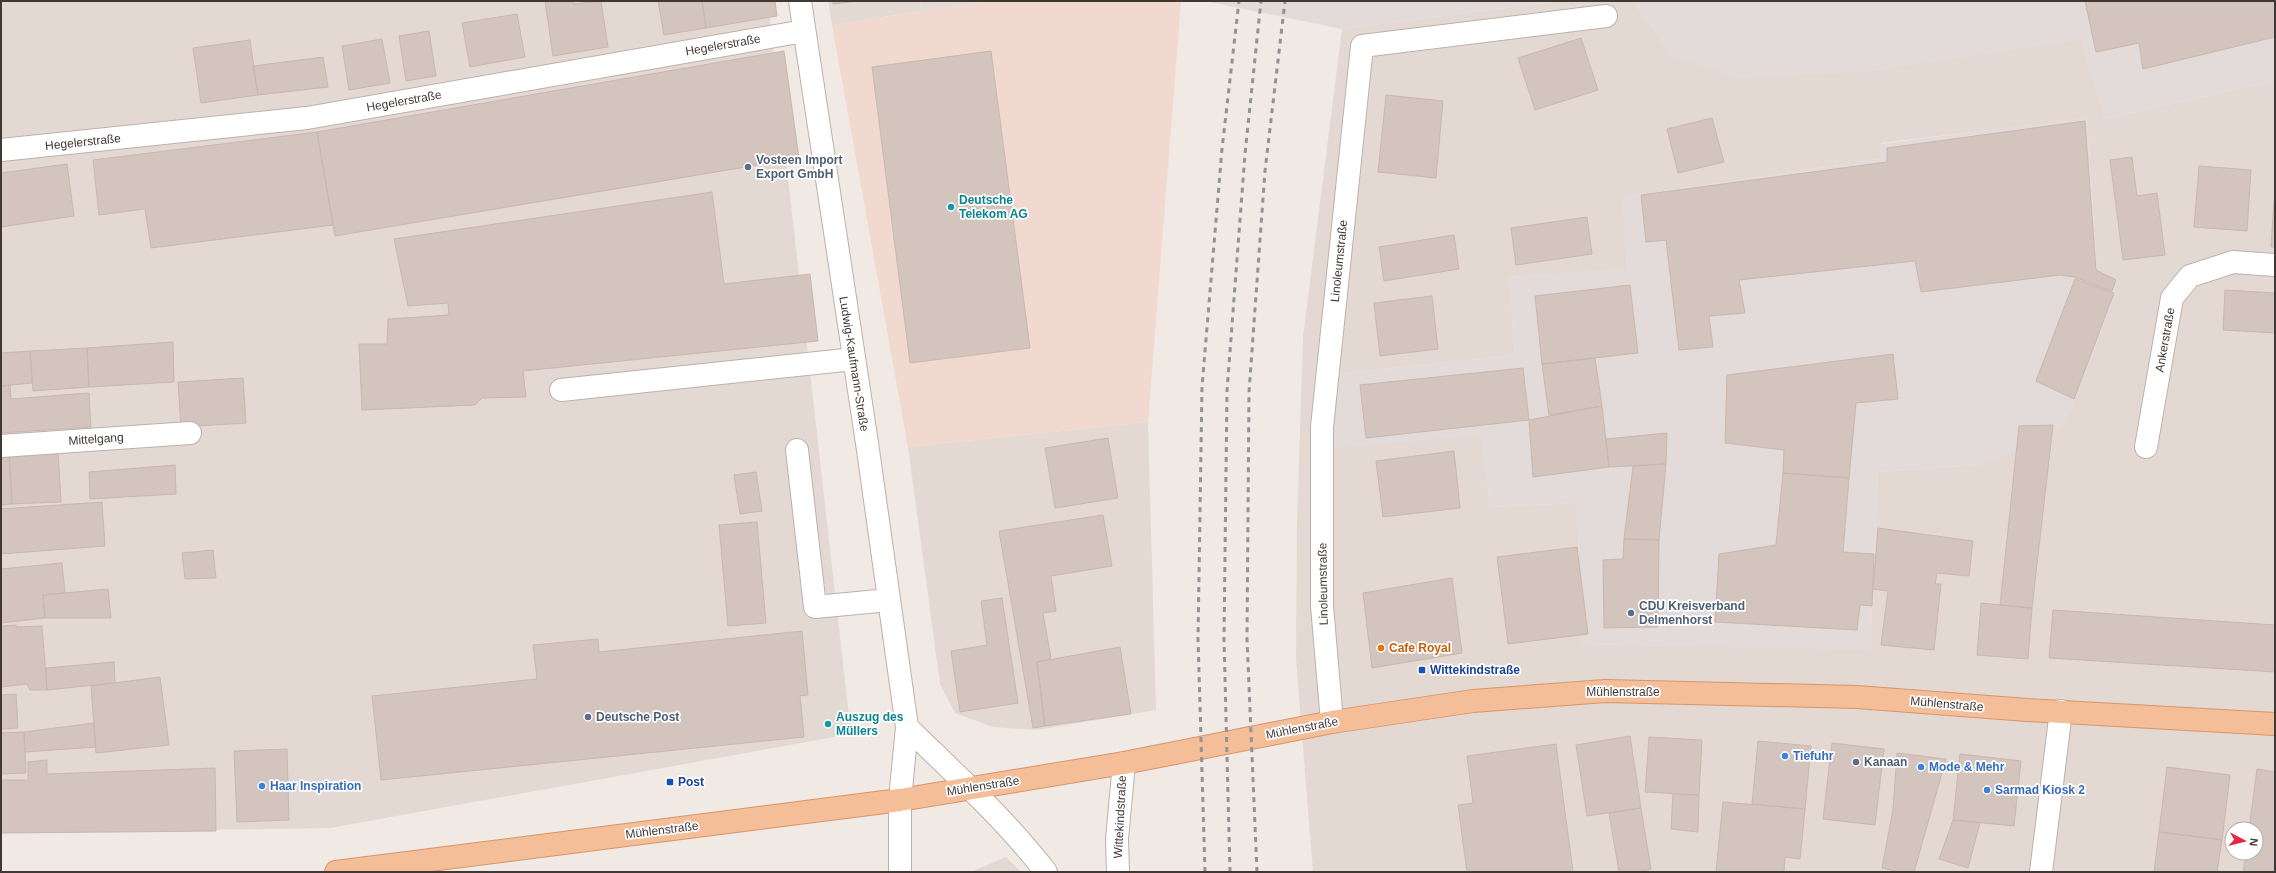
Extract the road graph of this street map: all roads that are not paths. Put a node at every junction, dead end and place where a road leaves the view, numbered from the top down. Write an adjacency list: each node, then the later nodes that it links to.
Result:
1 (800, 1): 3 (street, Ludwig-Kaufmann-Straße)
2 (1606, 16): 14 (street, Linoleumstraße)
3 (804, 31): 4 (street, Hegelerstraße); 6 (street, Ludwig-Kaufmann-Straße)
4 (1, 150)
5 (2275, 265): 10 (street, Ankerstraße)
6 (854, 359): 7 (street); 12 (street, Ludwig-Kaufmann-Straße)
7 (561, 390)
8 (190, 433): 9 (street, Mittelgang)
9 (1, 446)
10 (2146, 447)
11 (797, 450): 12 (street)
12 (889, 600): 16 (street, Ludwig-Kaufmann-Straße)
13 (2061, 711): 14 (main road, Mühlenstraße); 15 (main road, Mühlenstraße); 24 (street)
14 (1332, 722): 17 (main road, Mühlenstraße)
15 (2275, 724)
16 (907, 727): 18 (street); 19 (street, Ludwig-Kaufmann-Straße)
17 (1124, 763): 18 (main road, Mühlenstraße); 23 (street, Wittekindstraße)
18 (969, 788): 19 (main road, Mühlenstraße); 22 (street)
19 (900, 800): 20 (main road, Mühlenstraße); 21 (street, Ludwig-Kaufmann-Straße)
20 (336, 872)
21 (900, 872)
22 (1046, 872)
23 (1118, 872)
24 (2041, 872)

